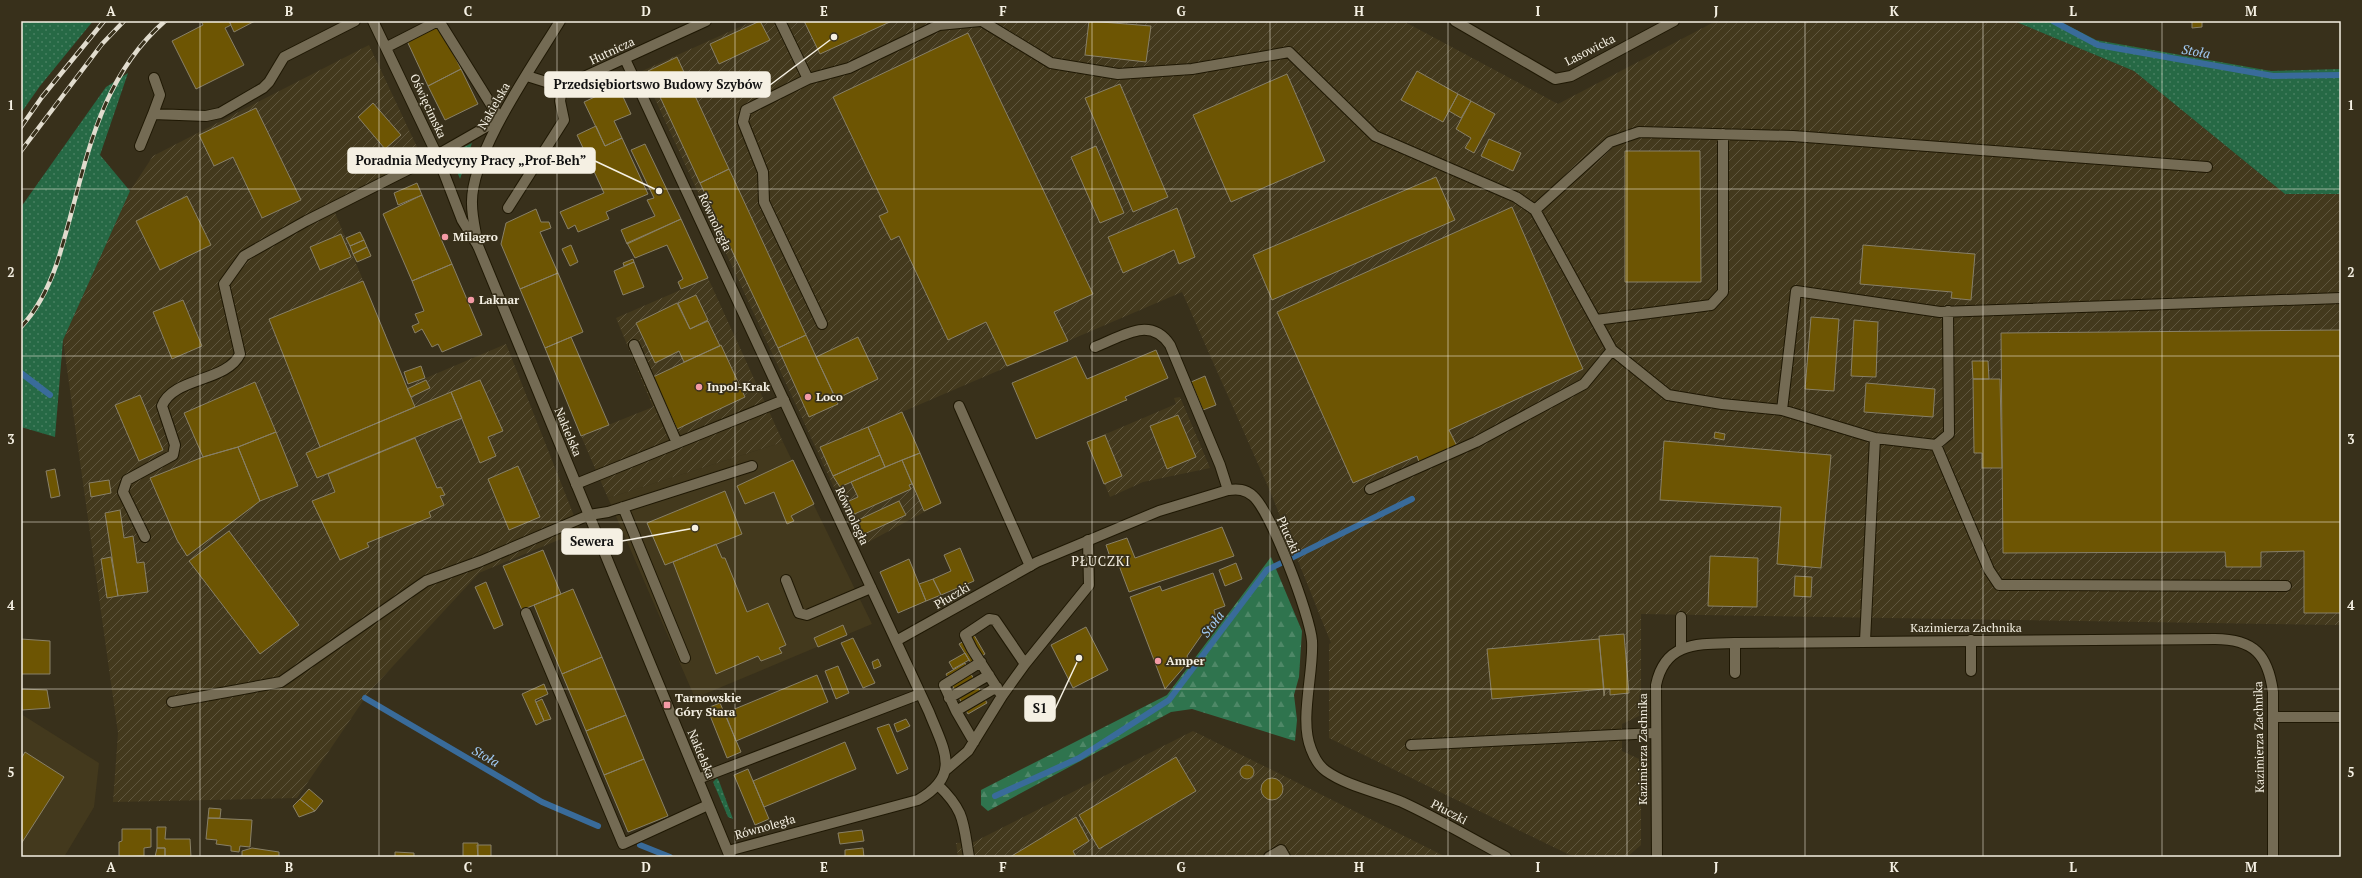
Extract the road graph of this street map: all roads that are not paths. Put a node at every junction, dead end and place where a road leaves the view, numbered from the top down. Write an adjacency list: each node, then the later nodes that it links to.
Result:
1 (355, 21): 17 (street)
2 (374, 21): 11 (street, Oświęcimska)
3 (439, 21): 11 (street); 18 (street)
4 (560, 21): 13 (street, Nakielska)
5 (706, 21): 10 (street, Hutnicza)
6 (780, 21): 15 (street)
7 (981, 21): 15 (street); 24 (street)
8 (1455, 21): 9 (street, Lasowicka)
9 (1674, 21)
10 (692, 24): 12 (street, Hutnicza)
11 (387, 47): 21 (street, Oświęcimska)
12 (625, 59): 16 (street, Hutnicza); 33 (street, Równoległa)
13 (527, 76): 16 (street); 18 (street, Nakielska)
14 (154, 78): 17 (street)
15 (808, 79): 29 (street)
16 (562, 87): 23 (street)
17 (153, 114): 20 (street)
18 (500, 119): 21 (street); 25 (street, Nakielska)
19 (1723, 134): 22 (street); 24 (street); 28 (street)
20 (140, 146)
21 (437, 155): 25 (street, Oświęcimska); 45 (street)
22 (2206, 167)
23 (508, 208)
24 (1535, 210): 28 (street)
25 (478, 246): 40 (street, Nakielska)
26 (2341, 298): 27 (street)
27 (1948, 311): 35 (street); 38 (street)
28 (1596, 320): 32 (street)
29 (822, 324)
30 (634, 345): 37 (street)
31 (1095, 347): 42 (street)
32 (1612, 350): 35 (street); 41 (street)
33 (784, 400): 37 (street); 50 (street, Równoległa)
34 (959, 406): 47 (street)
35 (1782, 410): 36 (street)
36 (1875, 438): 38 (street); 55 (street)
37 (677, 443): 40 (street)
38 (1936, 445): 49 (street)
39 (752, 466): 43 (street)
40 (576, 484): 44 (street, Nakielska)
41 (1370, 489)
42 (1228, 490): 46 (street, Płuczki); 82 (street, Płuczki)
43 (623, 507): 44 (street); 58 (street)
44 (589, 515): 67 (street); 75 (street, Nakielska)
45 (145, 537)
46 (1088, 540): 47 (street, Płuczki); 60 (street)
47 (1030, 566): 54 (street, Płuczki)
48 (786, 580): 50 (street)
49 (2286, 586)
50 (871, 588): 54 (street, Równoległa)
51 (526, 613): 77 (street)
52 (1681, 617): 57 (street)
53 (1971, 640): 55 (street, Kazimierza Zachnika); 61 (street); 69 (street, Kazimierza Zachnika)
54 (896, 641): 65 (street, Równoległa)
55 (1865, 641): 56 (street, Kazimierza Zachnika)
56 (1735, 643): 57 (street, Kazimierza Zachnika); 62 (street)
57 (1681, 648): 71 (street, Kazimierza Zachnika)
58 (685, 658)
59 (981, 662): 60 (street); 63 (street); 66 (street)
60 (1026, 664): 64 (street)
61 (1971, 671)
62 (1735, 673)
63 (989, 675): 64 (street); 66 (street)
64 (999, 692): 68 (street); 72 (street)
65 (920, 694): 74 (street, Równoległa); 75 (street)
66 (949, 698): 68 (street)
67 (172, 702)
68 (956, 711): 72 (street)
69 (2272, 717): 70 (street); 84 (street, Kazimierza Zachnika)
70 (2341, 717)
71 (1655, 733): 73 (street); 83 (street, Kazimierza Zachnika)
72 (974, 742): 74 (street)
73 (1411, 746)
74 (947, 769): 76 (street, Równoległa)
75 (698, 779): 77 (street, Nakielska)
76 (938, 786): 78 (street, Równoległa); 79 (street)
77 (708, 805): 78 (street, Nakielska)
78 (729, 854)
79 (969, 857)
80 (1269, 857): 81 (street)
81 (1285, 857)
82 (1506, 857)
83 (1657, 857)
84 (2273, 857)

